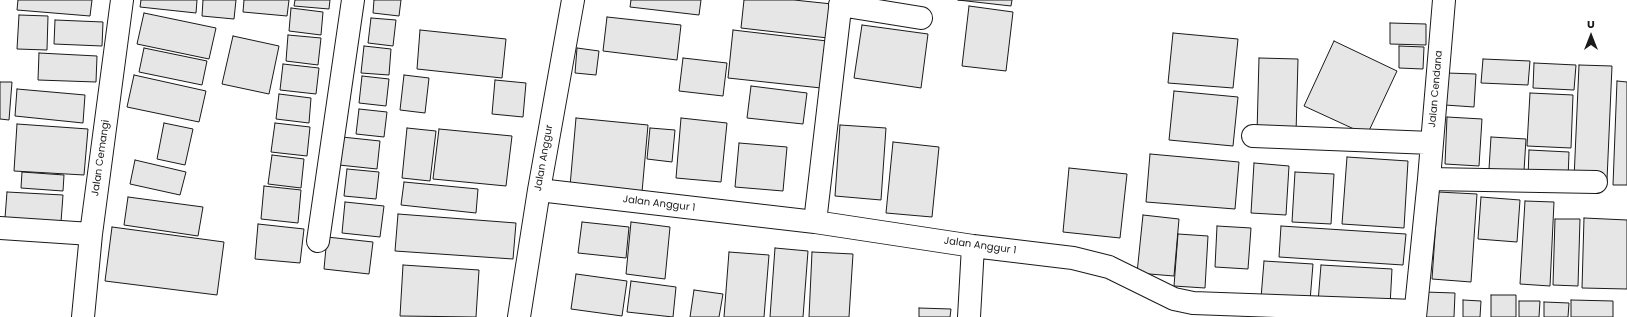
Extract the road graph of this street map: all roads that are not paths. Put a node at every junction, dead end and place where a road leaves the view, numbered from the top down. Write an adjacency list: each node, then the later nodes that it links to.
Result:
1 (122, 0): 14 (street, Jalan Cemangi)
2 (353, 0): 15 (street)
3 (573, 0): 11 (street, Jalan Anggur)
4 (1444, 0): 8 (street, Jalan Cendana)
5 (840, 3): 6 (street); 12 (street)
6 (920, 18)
7 (1253, 136): 8 (street)
8 (1432, 143): 9 (street, Jalan Cendana)
9 (1429, 179): 10 (street); 17 (street, Jalan Cendana)
10 (1596, 182)
11 (538, 190): 12 (street, Jalan Anggur 1); 19 (street, Jalan Anggur)
12 (815, 222): 16 (street, Jalan Anggur 1)
13 (0, 228): 14 (street)
14 (91, 234): 18 (street, Jalan Cemangi)
15 (318, 241)
16 (973, 246): 17 (street, Jalan Anggur 1); 20 (street)
17 (1415, 314)
18 (83, 317)
19 (519, 317)
20 (969, 317)

